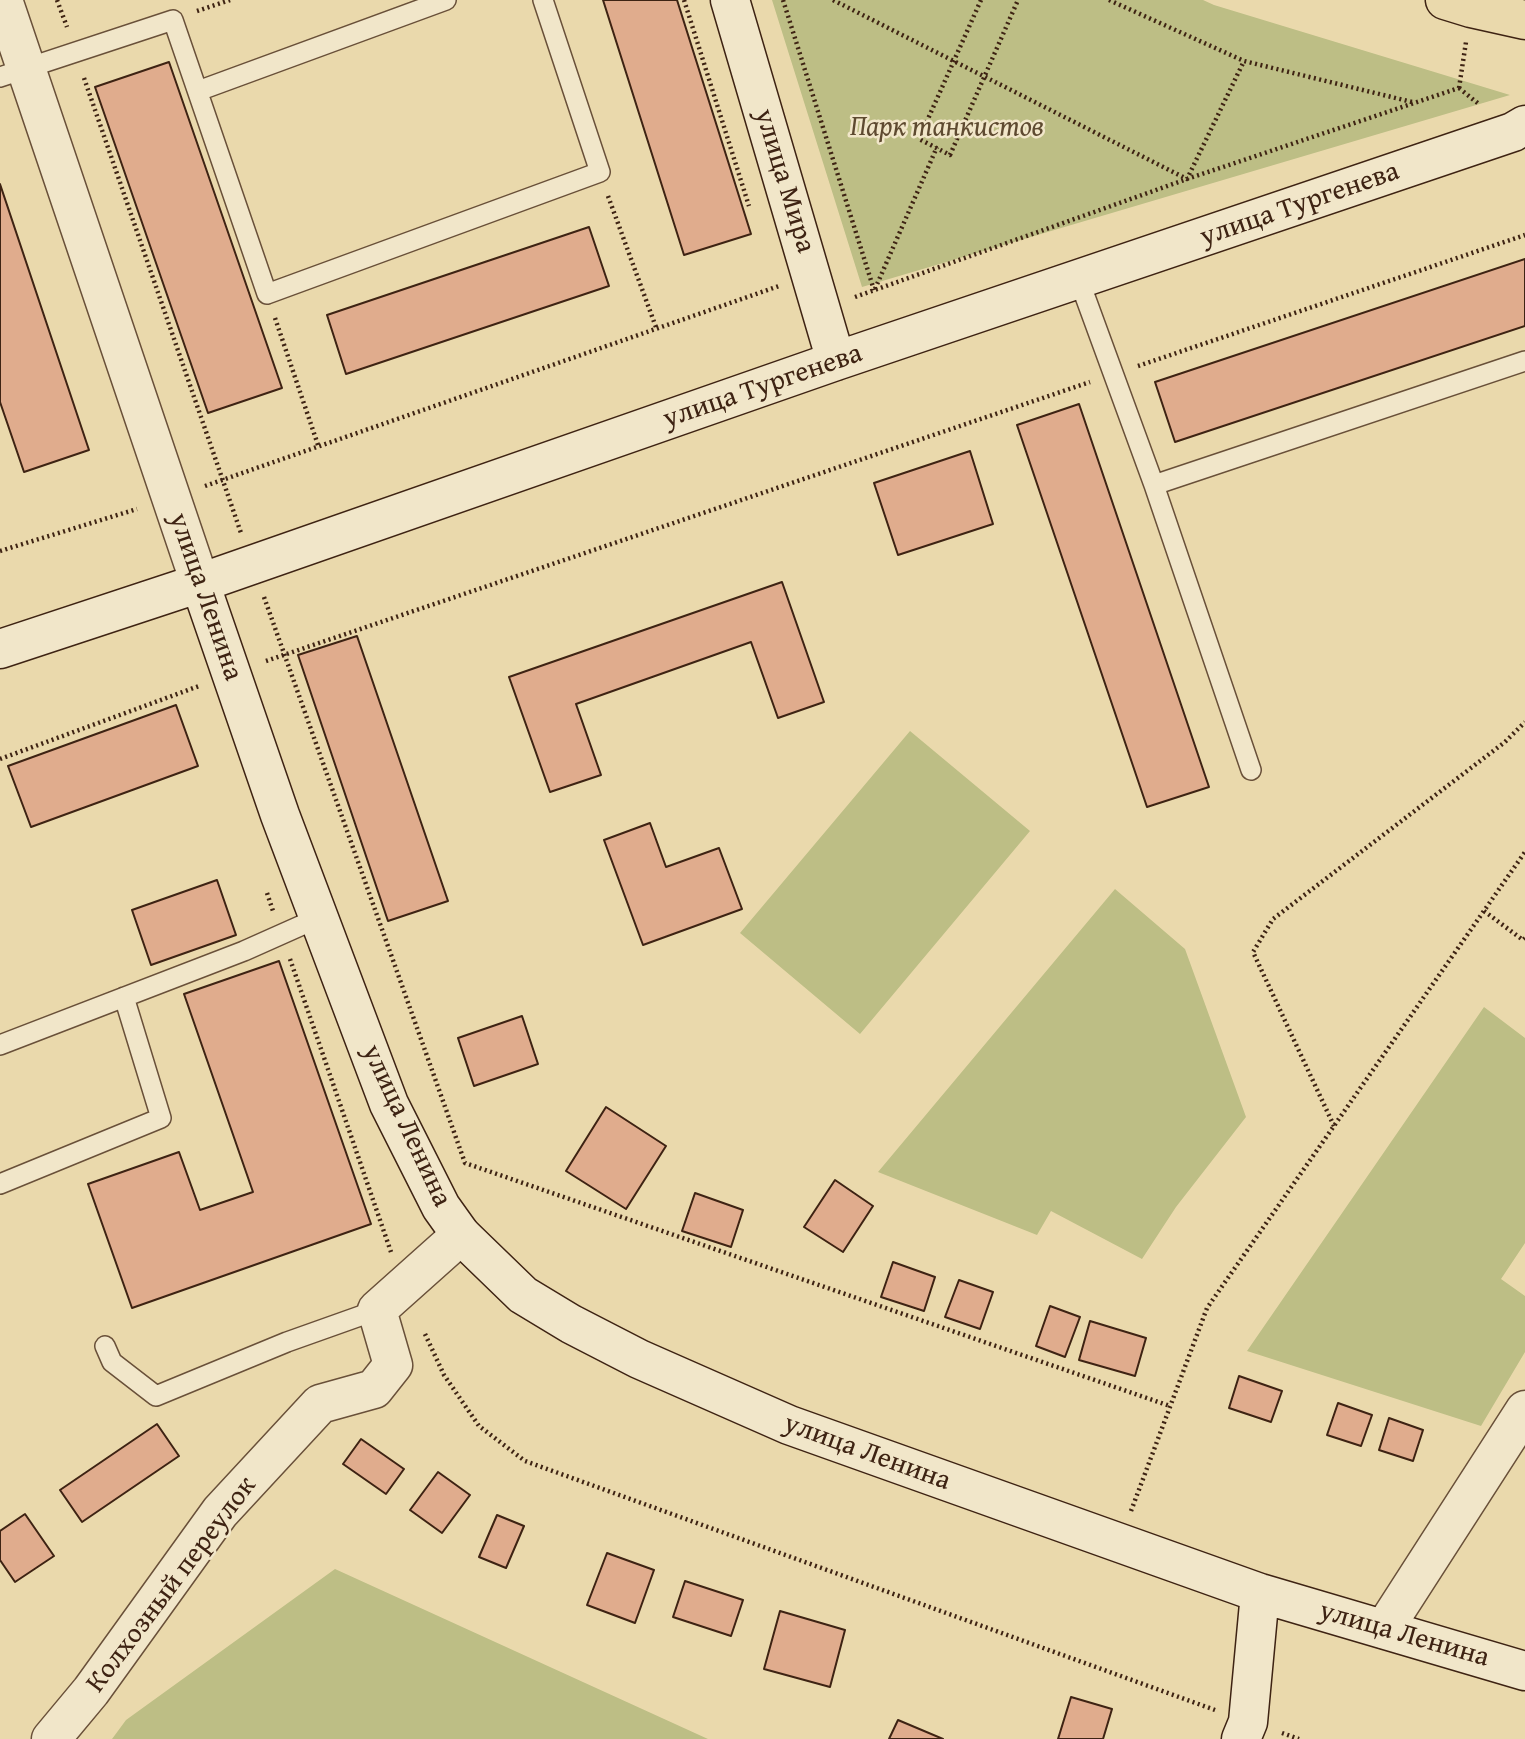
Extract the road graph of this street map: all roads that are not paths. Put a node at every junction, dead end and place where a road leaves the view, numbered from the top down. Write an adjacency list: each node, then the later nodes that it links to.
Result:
1 (3, 0): 7 (main road, улица Ленина)
2 (446, 0): 8 (lane)
3 (543, 0): 8 (lane)
4 (730, 0): 11 (main road, улица Мира)
5 (1445, 0): 6 (main road)
6 (1525, 20)
7 (13, 73): 8 (lane); 14 (main road, улица Ленина)
8 (198, 91)
9 (1525, 125): 10 (main road, улица Тургенева)
10 (1079, 280): 11 (main road, улица Тургенева); 13 (lane)
11 (836, 361): 14 (main road, улица Тургенева)
12 (1525, 361): 13 (lane)
13 (1154, 485): 16 (lane)
14 (200, 583): 15 (main road, улица Тургенева); 17 (main road, улица Ленина)
15 (0, 649)
16 (1251, 770)
17 (318, 919): 18 (lane); 21 (main road, улица Ленина)
18 (124, 998): 19 (lane); 20 (lane)
19 (0, 1045)
20 (0, 1184)
21 (461, 1235): 22 (main road); 25 (main road, улица Ленина)
22 (377, 1310): 23 (lane); 28 (main road, Колхозный переулок)
23 (105, 1346)
24 (1525, 1410): 26 (main road)
25 (1260, 1592): 26 (main road, улица Ленина); 29 (main road)
26 (1384, 1629): 27 (main road, улица Ленина)
27 (1525, 1671)
28 (51, 1739)
29 (1241, 1739)

